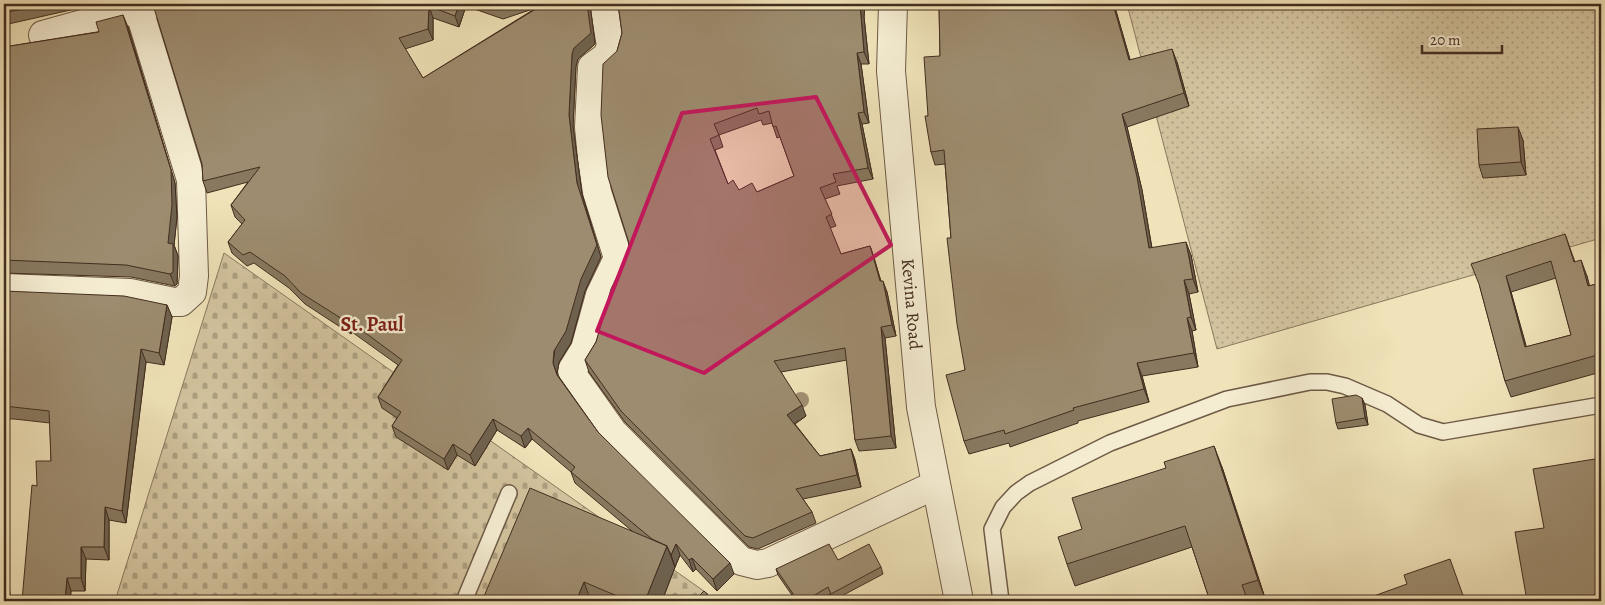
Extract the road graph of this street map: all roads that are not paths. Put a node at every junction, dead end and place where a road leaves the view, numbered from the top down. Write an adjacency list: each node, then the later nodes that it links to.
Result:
1 (604, 4): 7 (street)
2 (893, 4): 7 (street, Kevina Road)
3 (147, 7): 4 (street); 5 (street)
4 (43, 35)
5 (4, 288)
6 (1601, 406): 11 (lane)
7 (935, 485): 10 (street, Kevina Road)
8 (509, 493): 9 (lane)
9 (464, 601)
10 (959, 601)
11 (1001, 601)

